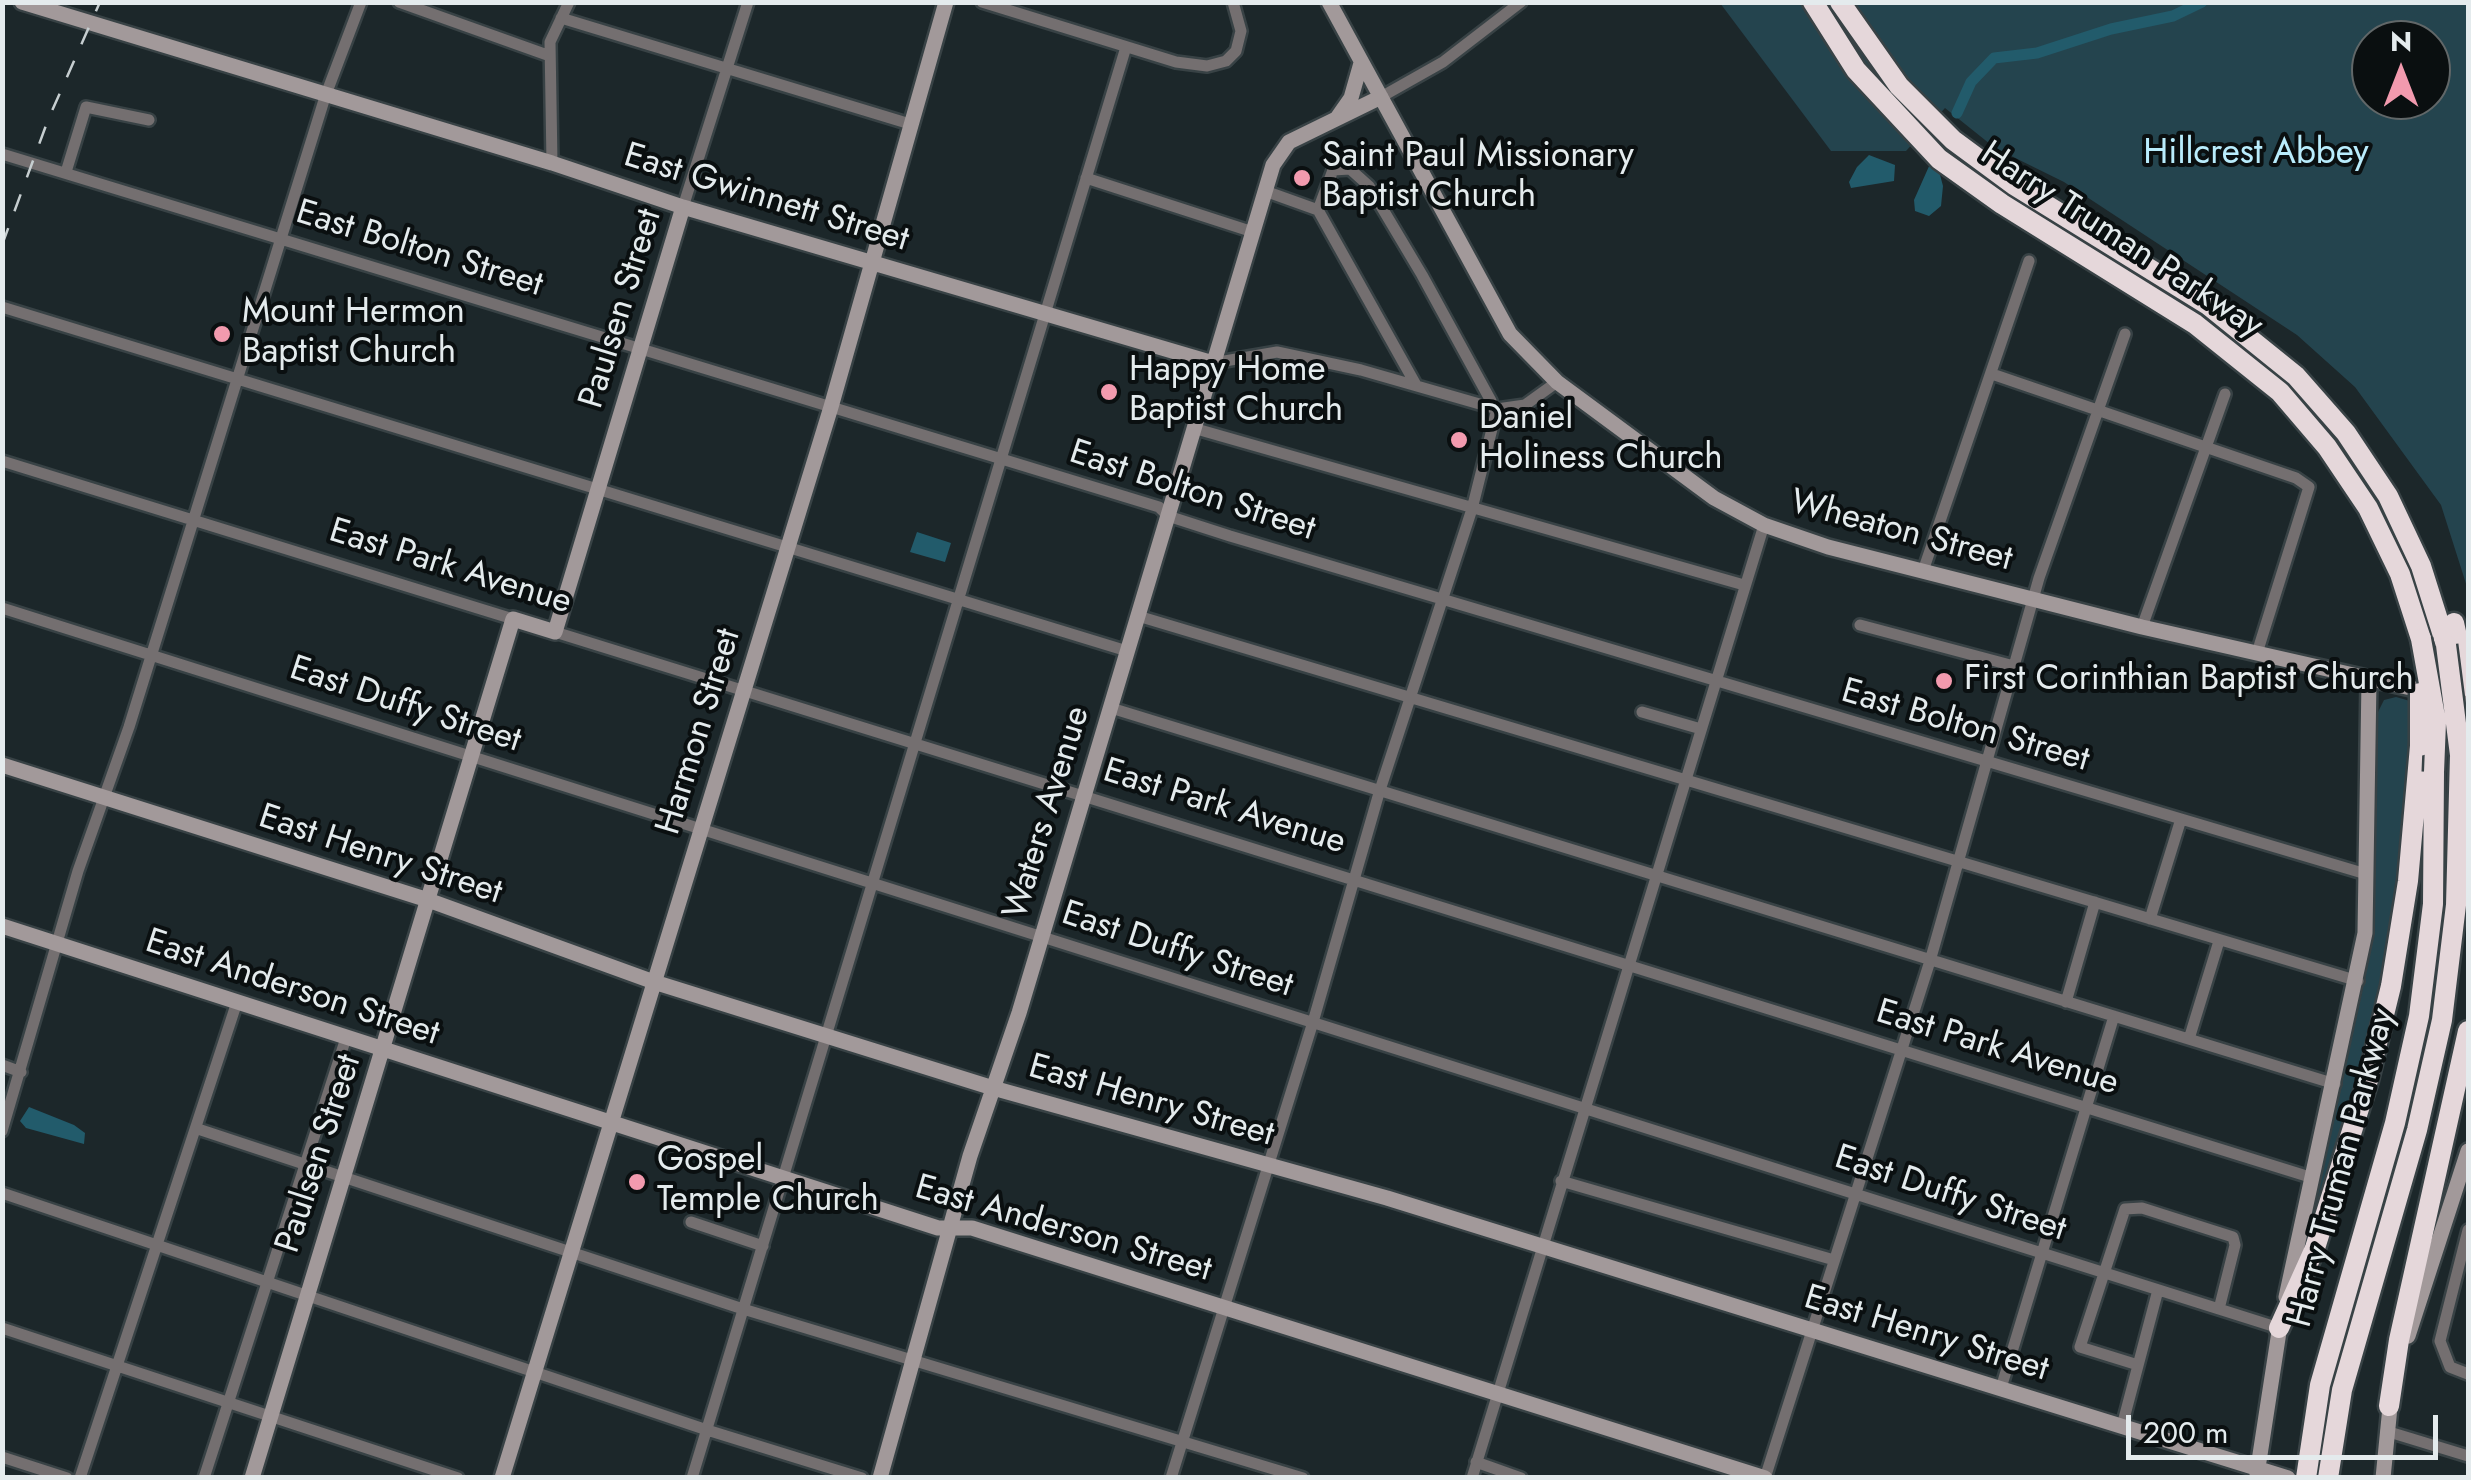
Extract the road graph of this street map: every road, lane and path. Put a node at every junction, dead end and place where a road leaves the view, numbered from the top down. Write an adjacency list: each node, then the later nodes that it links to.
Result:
1 (22, 2): 19 (main road, East Gwinnett Street)
2 (361, 2): 19 (street)
3 (399, 2): 15 (street)
4 (568, 2): 13 (street)
5 (748, 2): 17 (street, Paulsen Street)
6 (946, 2): 22 (main road, Harmon Street)
7 (982, 2): 14 (street)
8 (1233, 2): 14 (street)
9 (1520, 2): 18 (street)
10 (1813, 2): 68 (highway, Harry Truman Parkway)
11 (1840, 2): 69 (highway, Harry Truman Parkway)
12 (1330, 3): 16 (main road, Wheaton Street)
13 (561, 18): 15 (street); 17 (street)
14 (1126, 48): 26 (street)
15 (550, 56): 24 (street)
16 (1361, 63): 18 (main road, Wheaton Street); 20 (main road)
17 (728, 67): 22 (street); 28 (street, Paulsen Street)
18 (1380, 96): 20 (main road); 41 (main road, Wheaton Street)
19 (325, 97): 24 (main road, East Gwinnett Street); 31 (street)
20 (1337, 118): 27 (main road, Waters Avenue)
21 (149, 120): 25 (street)
22 (910, 124): 33 (main road, Harmon Street)
23 (2, 154): 25 (street, East Bolton Street)
24 (552, 163): 28 (main road, East Gwinnett Street)
25 (66, 172): 31 (street, East Bolton Street)
26 (1086, 178): 30 (street); 35 (street)
27 (1265, 191): 29 (street); 30 (main road, Waters Avenue)
28 (684, 208): 33 (main road, East Gwinnett Street); 37 (main road, Paulsen Street)
29 (1318, 210): 42 (street); 45 (street)
30 (1253, 232): 38 (main road, Waters Avenue)
31 (282, 236): 37 (street, East Bolton Street); 40 (street)
32 (2028, 261): 39 (street)
33 (870, 264): 35 (main road, East Gwinnett Street); 44 (main road, Harmon Street)
34 (2, 307): 40 (street)
35 (1046, 312): 38 (main road, East Gwinnett Street); 49 (street)
36 (2126, 334): 46 (street)
37 (642, 348): 44 (street, East Bolton Street); 51 (main road, Paulsen Street)
38 (1214, 363): 42 (street, East Gwinnett Street); 47 (main road, Waters Avenue)
39 (1992, 374): 46 (street); 57 (street)
40 (237, 380): 51 (street); 54 (street)
41 (1558, 382): 45 (street); 55 (main road, Wheaton Street)
42 (1416, 385): 45 (street, East Gwinnett Street)
43 (2225, 394): 48 (street)
44 (832, 407): 49 (street, East Bolton Street); 56 (main road, Harmon Street)
45 (1494, 408): 52 (street)
46 (2096, 409): 48 (street); 61 (street)
47 (1194, 428): 52 (street); 53 (main road, Waters Avenue)
48 (2205, 447): 66 (street); 71 (street)
49 (1001, 459): 53 (street, East Bolton Street); 59 (street)
50 (2, 461): 54 (street, East Park Avenue)
51 (598, 492): 56 (street); 67 (main road, Paulsen Street)
52 (1472, 509): 58 (street); 60 (street)
53 (1168, 516): 60 (street, East Bolton Street); 63 (main road, Waters Avenue)
54 (193, 520): 64 (street, East Park Avenue); 72 (street)
55 (1764, 525): 57 (main road, Wheaton Street); 58 (street)
56 (787, 550): 59 (street); 77 (main road, Harmon Street)
57 (1923, 571): 61 (main road, Wheaton Street)
58 (1744, 585): 75 (street)
59 (958, 598): 70 (street); 83 (street)
60 (1442, 599): 75 (street, East Bolton Street); 78 (street)
61 (2034, 599): 66 (main road, Wheaton Street); 73 (street)
62 (2, 608): 72 (street, East Duffy Street)
63 (1138, 616): 70 (main road, Waters Avenue); 78 (street)
64 (514, 619): 67 (main road, East Park Avenue); 84 (main road, Paulsen Street)
65 (1860, 625): 73 (street)
66 (2142, 627): 71 (main road, Wheaton Street)
67 (555, 632): 77 (street, East Park Avenue)
68 (2416, 638): 156 (highway, bridge); 191 (highway, Harry Truman Parkway, bridge)
69 (2454, 647): 76 (highway); 192 (highway, Harry Truman Parkway, bridge)
70 (1127, 651): 80 (main road, Waters Avenue)
71 (2256, 653): 74 (main road, Wheaton Street)
72 (151, 655): 84 (street, East Duffy Street); 90 (street)
73 (2014, 666): 85 (street)
74 (2370, 680): 79 (main road, Wheaton Street); 94 (main road)
75 (1714, 681): 82 (street); 85 (street, East Bolton Street)
76 (2468, 686)
77 (744, 691): 83 (street, East Park Avenue); 92 (main road, Harmon Street)
78 (1412, 695): 87 (street); 88 (street)
79 (2468, 701)
80 (1110, 708): 88 (street); 89 (main road, Waters Avenue)
81 (1642, 712): 82 (street)
82 (1700, 730): 87 (street)
83 (915, 744): 89 (street, East Park Avenue); 97 (street)
84 (472, 756): 92 (street, East Duffy Street); 98 (main road, Paulsen Street)
85 (1987, 761): 91 (street, East Bolton Street); 93 (street)
86 (2, 765): 90 (main road, East Henry Street)
87 (1687, 777): 93 (street); 95 (street)
88 (1379, 793): 95 (street); 96 (street)
89 (1084, 796): 96 (street, East Park Avenue); 102 (main road, Waters Avenue)
90 (101, 799): 98 (main road, East Henry Street); 104 (street)
91 (2181, 820): 94 (street, East Bolton Street); 100 (street)
92 (701, 829): 97 (street, East Duffy Street); 108 (main road, Harmon Street)
93 (1960, 860): 99 (street); 105 (street)
94 (2366, 874): 107 (main road)
95 (1654, 877): 105 (street); 106 (street)
96 (1354, 880): 106 (street, East Park Avenue); 112 (street)
97 (872, 883): 102 (street, East Duffy Street); 114 (street)
98 (428, 900): 108 (main road, East Henry Street); 118 (main road, Paulsen Street)
99 (2095, 902): 100 (street); 110 (street)
100 (2150, 919): 103 (street)
101 (2, 926): 104 (main road, East Anderson Street)
102 (1042, 936): 112 (street, East Duffy Street); 122 (main road, Waters Avenue)
103 (2219, 942): 107 (street); 116 (street)
104 (56, 943): 109 (main road, East Anderson Street); 120 (street)
105 (1930, 962): 110 (street); 117 (street)
106 (1629, 966): 117 (street, East Park Avenue); 123 (street)
107 (2358, 981): 121 (main road)
108 (654, 982): 114 (main road, East Henry Street); 125 (main road, Harmon Street)
109 (237, 1002): 115 (main road, East Anderson Street); 126 (street)
110 (2066, 1002): 111 (street)
111 (2114, 1016): 116 (street); 124 (street)
112 (1313, 1022): 123 (street, East Duffy Street); 130 (street)
113 (2468, 1031): 166 (highway)
114 (826, 1034): 122 (main road, East Henry Street); 133 (street)
115 (346, 1038): 118 (main road, East Anderson Street); 129 (street)
116 (2189, 1039): 121 (street)
117 (1900, 1050): 124 (street, East Park Avenue); 136 (street)
118 (384, 1051): 125 (main road, East Anderson Street); 131 (main road, Paulsen Street)
119 (2, 1066): 120 (street)
120 (21, 1072): 127 (street)
121 (2335, 1084): 132 (main road)
122 (993, 1088): 130 (main road, East Henry Street); 138 (main road, Waters Avenue)
123 (1584, 1108): 134 (street); 136 (street, East Duffy Street)
124 (2087, 1108): 132 (street, East Park Avenue); 143 (street)
125 (610, 1124): 133 (main road, East Anderson Street); 144 (main road, Harmon Street)
126 (198, 1129): 129 (street); 140 (street)
127 (2, 1131)
128 (2468, 1151): 166 (main road)
129 (305, 1165): 131 (street); 147 (street)
130 (1264, 1167): 142 (main road, East Henry Street); 152 (street)
131 (344, 1178): 144 (street); 150 (main road, Paulsen Street)
132 (2312, 1178): 156 (main road)
133 (783, 1179): 138 (main road, East Anderson Street); 141 (street)
134 (1562, 1181): 142 (street); 145 (street)
135 (2, 1193): 140 (street)
136 (1856, 1194): 143 (street, East Duffy Street); 145 (street)
137 (691, 1222): 141 (street)
138 (950, 1228): 152 (main road, East Anderson Street); 158 (main road, Waters Avenue)
139 (2467, 1238): 149 (street)
140 (159, 1245): 147 (street); 160 (street)
141 (762, 1246): 153 (street)
142 (1541, 1246): 157 (main road, East Henry Street); 164 (street)
143 (2042, 1253): 146 (street, East Duffy Street); 163 (street)
144 (570, 1254): 153 (street); 161 (main road, Harmon Street)
145 (1834, 1260): 157 (street)
146 (2102, 1272): 148 (street, East Duffy Street); 154 (street); 159 (street)
147 (268, 1282): 150 (street); 165 (street)
148 (2158, 1290): 154 (street, East Duffy Street); 159 (street)
149 (2454, 1293): 151 (street); 162 (street)
150 (307, 1294): 161 (street); 167 (main road, Paulsen Street)
151 (2468, 1298)
152 (1221, 1305): 164 (main road, East Anderson Street); 171 (street)
153 (743, 1309): 158 (street); 169 (street)
154 (2220, 1309): 156 (street, East Duffy Street)
155 (2, 1328): 160 (street)
156 (2279, 1328): 175 (main road)
157 (1811, 1333): 163 (main road, East Henry Street); 189 (street)
158 (914, 1362): 171 (street); 184 (main road, Waters Avenue)
159 (2138, 1365): 168 (street)
160 (117, 1367): 165 (street); 177 (street)
161 (534, 1372): 169 (street); 181 (main road, Harmon Street)
162 (2468, 1374)
163 (2001, 1388): 168 (main road, East Henry Street)
164 (1496, 1391): 174 (street); 189 (main road, East Anderson Street)
165 (226, 1402): 167 (street); 178 (street)
166 (2389, 1406): 170 (main road)
167 (272, 1416): 179 (main road, Paulsen Street); 180 (street)
168 (2122, 1426): 175 (main road, East Henry Street)
169 (706, 1430): 182 (street); 183 (street)
170 (2386, 1431): 172 (street); 193 (main road)
171 (1182, 1440): 185 (street); 186 (street)
172 (2468, 1456)
173 (2, 1457): 176 (street)
174 (1476, 1462): 187 (street); 188 (street)
175 (2258, 1473): 190 (main road, East Henry Street)
176 (67, 1478)
177 (80, 1478)
178 (204, 1478)
179 (252, 1478)
180 (458, 1478)
181 (502, 1478)
182 (692, 1478)
183 (862, 1478)
184 (880, 1478)
185 (1171, 1478)
186 (1303, 1478)
187 (1472, 1478)
188 (1522, 1478)
189 (1765, 1478)
190 (2288, 1478)
191 (2306, 1478)
192 (2328, 1478)
193 (2383, 1478)

